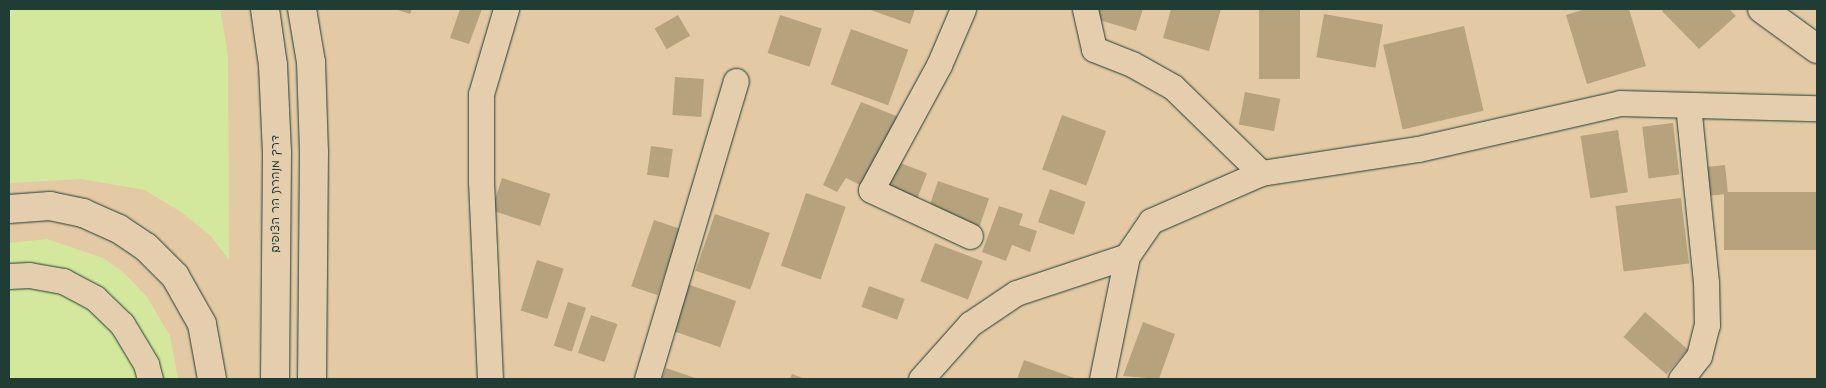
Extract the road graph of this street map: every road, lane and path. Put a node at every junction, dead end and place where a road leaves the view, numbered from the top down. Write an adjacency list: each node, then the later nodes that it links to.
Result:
1 (264, 9): 18 (main road, דרך מנהרת הר הצופים)
2 (302, 9): 19 (main road)
3 (506, 9): 20 (street)
4 (963, 9): 13 (street)
5 (1085, 9): 11 (street)
6 (1762, 9): 7 (main road)
7 (1817, 49)
8 (736, 81): 21 (street)
9 (1688, 104): 10 (street); 11 (street); 24 (street)
10 (1817, 108)
11 (1261, 173): 14 (street)
12 (9, 208): 17 (main road)
13 (970, 236)
14 (1127, 256): 22 (street); 23 (street)
15 (9, 276): 16 (street)
16 (150, 379)
17 (212, 379)
18 (275, 379)
19 (312, 379)
20 (490, 379)
21 (647, 379)
22 (921, 379)
23 (1102, 379)
24 (1682, 379)

